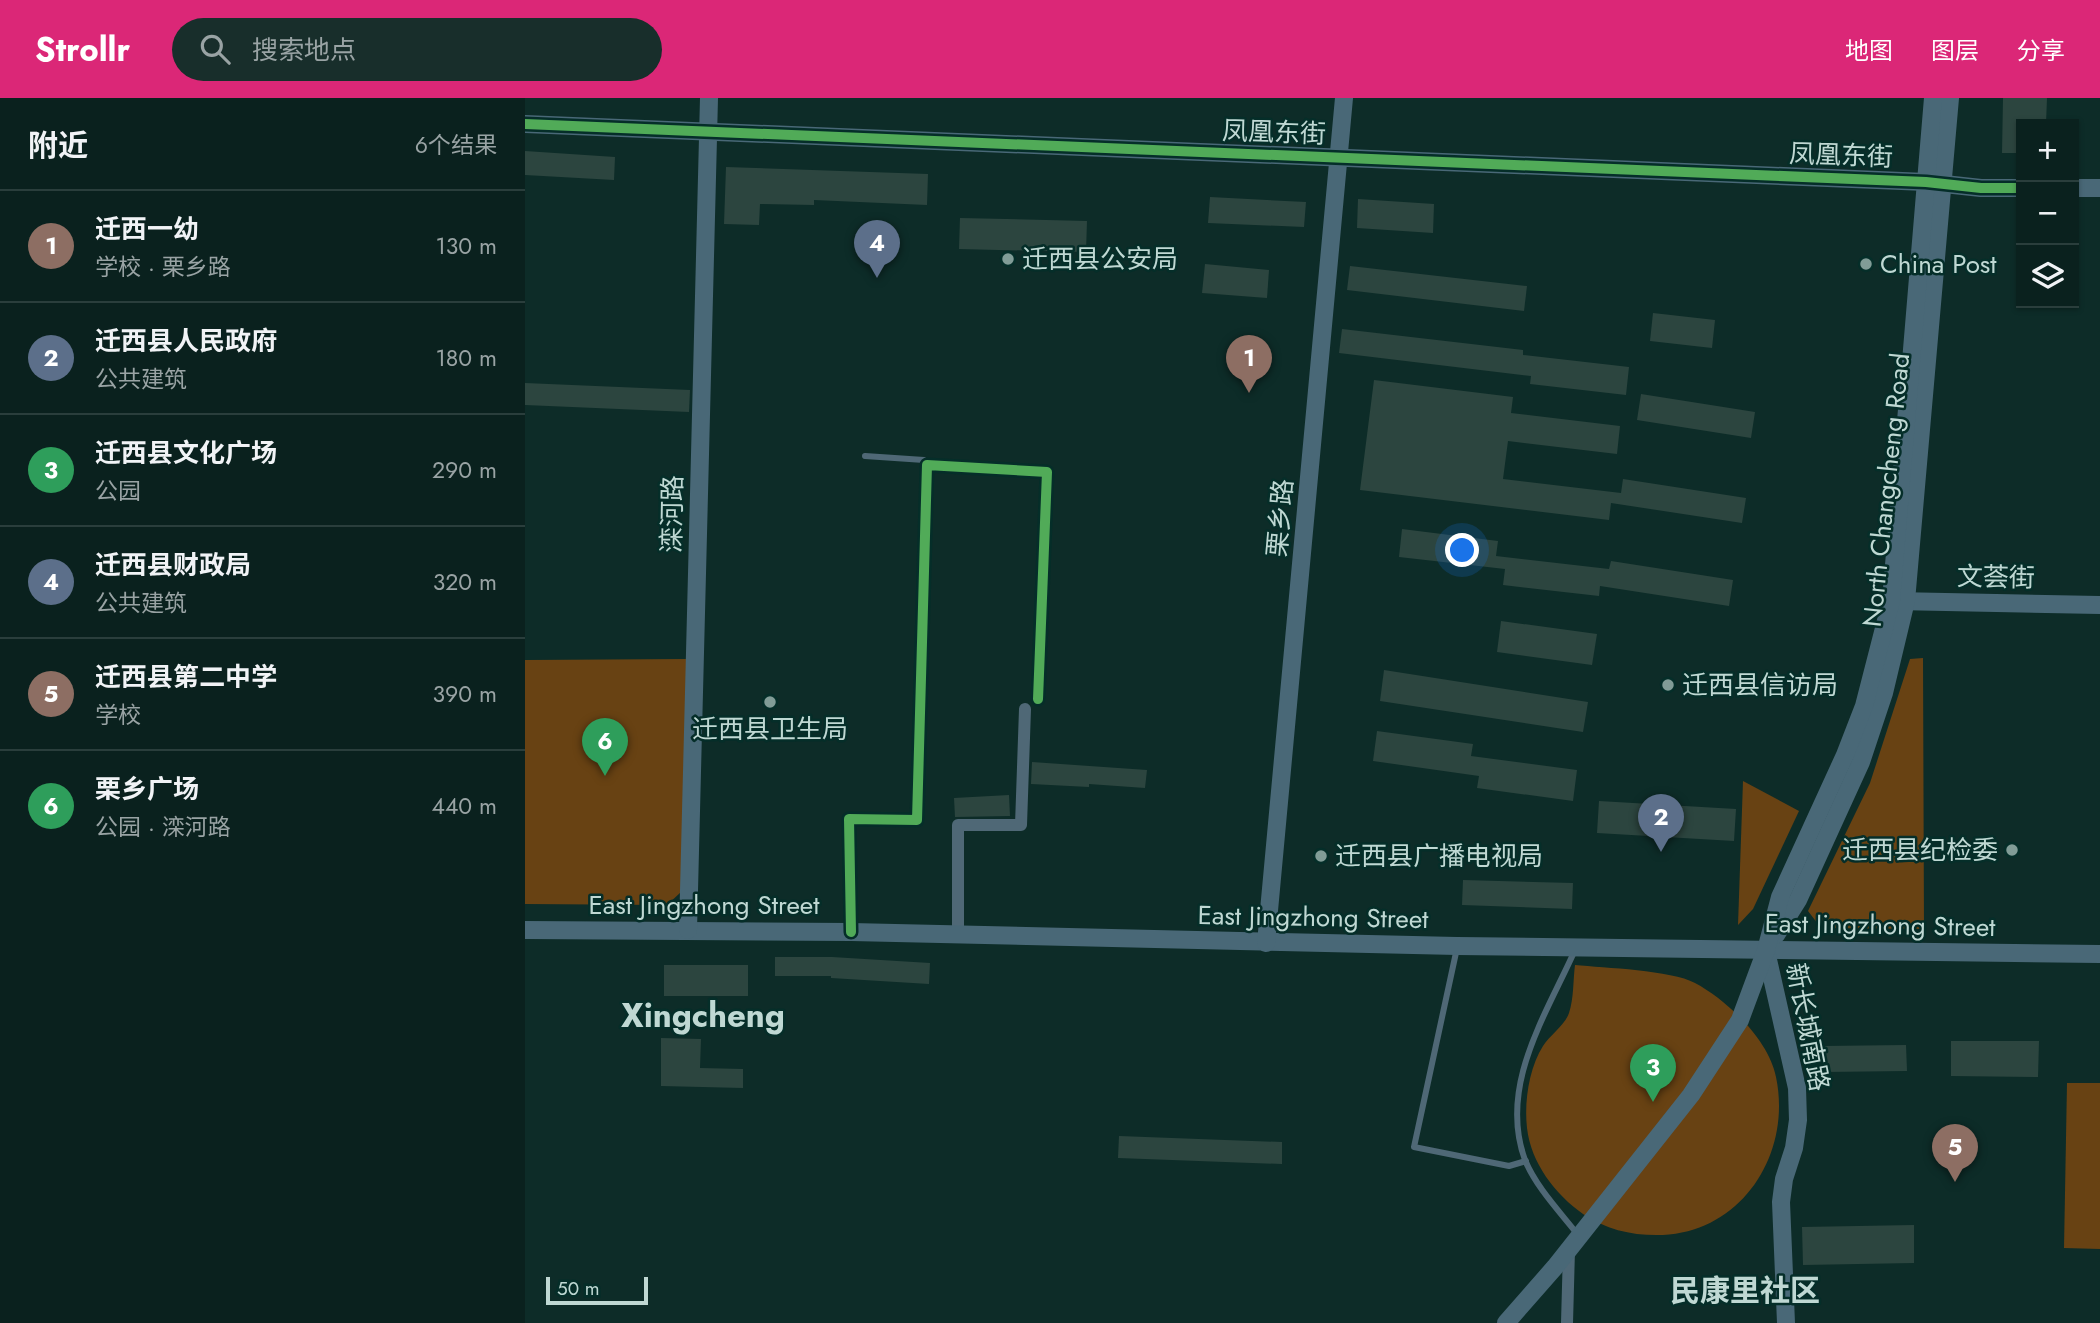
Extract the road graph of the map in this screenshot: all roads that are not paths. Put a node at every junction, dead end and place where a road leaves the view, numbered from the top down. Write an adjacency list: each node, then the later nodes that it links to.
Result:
1 (709, 98): 6 (street, 滦河路)
2 (1344, 98): 7 (street, 栗乡路)
3 (1933, 98): 8 (street, North Changcheng Road)
4 (1949, 98): 8 (street, North Changcheng Road)
5 (525, 124): 6 (street, 凤凰东街)
6 (708, 131): 7 (street, 凤凰东街); 19 (street, 滦河路)
7 (1340, 158): 8 (street, 凤凰东街); 22 (street, 栗乡路)
8 (1934, 182): 9 (street, 凤凰东街); 14 (street, North Changcheng Road)
9 (2016, 188)
10 (2079, 188): 11 (street)
11 (2100, 188)
12 (865, 456): 13 (lane)
13 (927, 465): 16 (street); 20 (street)
14 (1898, 601): 15 (street, 文荟街); 25 (street, North Changcheng Road)
15 (2100, 605)
16 (1038, 699)
17 (1025, 709): 21 (street)
18 (525, 930): 19 (street, East Jingzhong Street)
19 (688, 930): 20 (street, East Jingzhong Street)
20 (851, 932): 21 (street, East Jingzhong Street)
21 (958, 935): 22 (street, East Jingzhong Street)
22 (1266, 943): 23 (street, East Jingzhong Street)
23 (1457, 946): 24 (street, East Jingzhong Street); 27 (lane)
24 (1575, 948): 25 (street, East Jingzhong Street); 27 (lane)
25 (1766, 950): 26 (street, East Jingzhong Street); 28 (street, North Changcheng Road); 31 (street, 新长城南路)
26 (2100, 954)
27 (1525, 1161): 28 (lane)
28 (1574, 1243): 29 (street, North Changcheng Road); 30 (street)
29 (1506, 1323)
30 (1567, 1323)
31 (1786, 1323)

